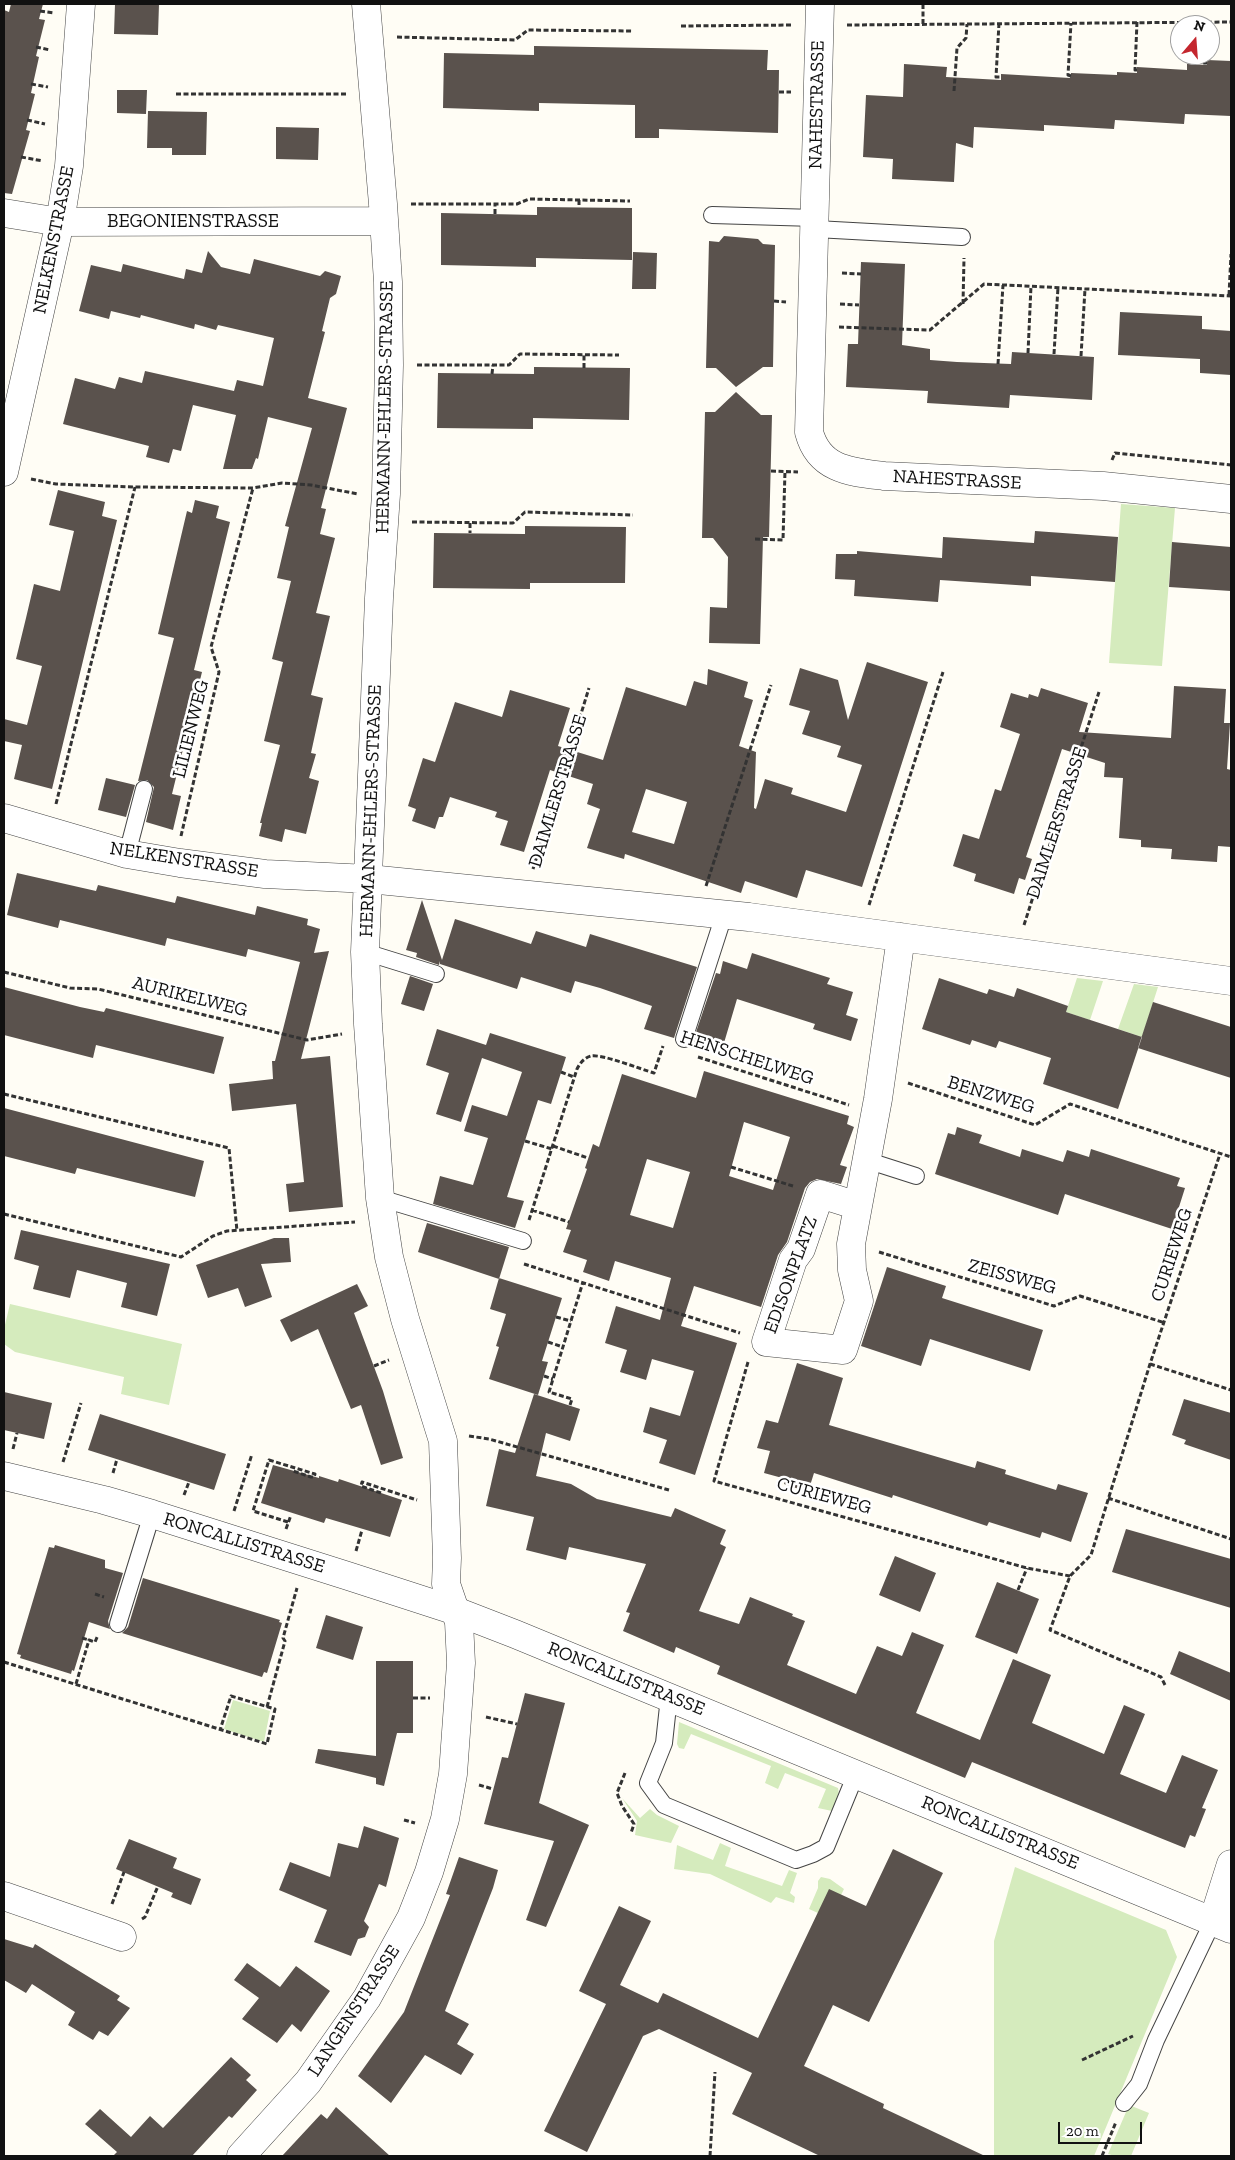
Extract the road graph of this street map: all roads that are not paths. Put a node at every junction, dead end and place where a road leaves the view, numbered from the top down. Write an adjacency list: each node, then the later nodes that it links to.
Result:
1 (81, 4): 7 (street, NELKENSTRASSE)
2 (366, 4): 4 (street, HERMANN-EHLERS-STRASSE)
3 (819, 14): 8 (street, NAHESTRASSE)
4 (383, 212): 7 (street, BEGONIENSTRASSE); 15 (street, HERMANN-EHLERS-STRASSE)
5 (4, 213): 7 (street, BEGONIENSTRASSE)
6 (712, 215): 8 (lane)
7 (60, 222): 10 (street, NELKENSTRASSE)
8 (815, 223): 9 (lane); 11 (street, NAHESTRASSE)
9 (963, 245)
10 (13, 475)
11 (1231, 499)
12 (144, 789): 14 (lane)
13 (4, 818): 14 (street, NELKENSTRASSE)
14 (127, 854): 15 (street, NELKENSTRASSE)
15 (369, 879): 16 (street, DAIMLERSTRASSE); 18 (street, HERMANN-EHLERS-STRASSE)
16 (711, 914): 17 (street, DAIMLERSTRASSE); 21 (lane)
17 (901, 937): 20 (street, DAIMLERSTRASSE); 22 (street, EDISONPLATZ)
18 (365, 952): 19 (lane); 25 (street, HERMANN-EHLERS-STRASSE)
19 (436, 974)
20 (1231, 982)
21 (677, 1044)
22 (866, 1160): 23 (lane); 24 (street, EDISONPLATZ)
23 (916, 1176)
24 (858, 1206): 24 (street, EDISONPLATZ)
25 (382, 1209): 26 (lane); 29 (street, HERMANN-EHLERS-STRASSE)
26 (523, 1241)
27 (4, 1476): 28 (street, RONCALLISTRASSE)
28 (152, 1514): 29 (street, RONCALLISTRASSE); 30 (lane)
29 (453, 1610): 31 (street, RONCALLISTRASSE); 38 (street, LANGENSTRASSE)
30 (118, 1624)
31 (669, 1697): 32 (street, RONCALLISTRASSE); 32 (lane)
32 (856, 1774): 35 (street, RONCALLISTRASSE)
33 (1231, 1864): 35 (street)
34 (4, 1896): 36 (street)
35 (1222, 1925): 37 (lane)
36 (121, 1937)
37 (1124, 2103)
38 (241, 2156)

